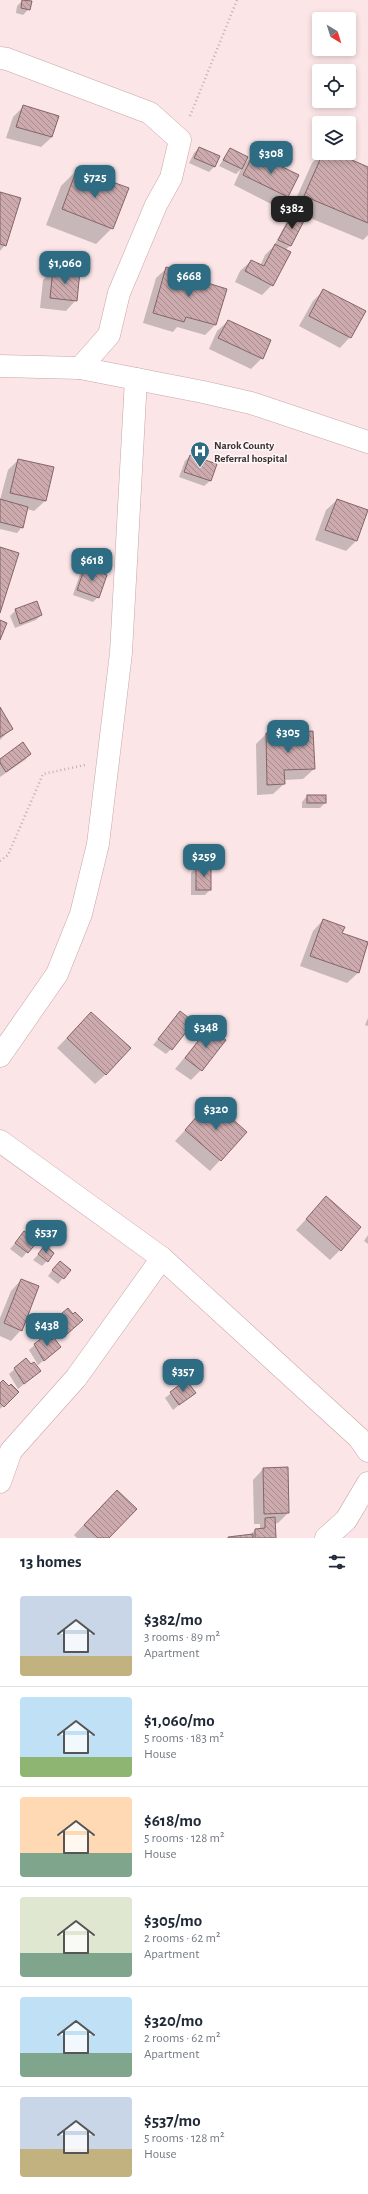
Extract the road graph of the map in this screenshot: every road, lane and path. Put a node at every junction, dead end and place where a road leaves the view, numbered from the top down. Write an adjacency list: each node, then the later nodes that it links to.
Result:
1 (237, 0): 3 (path)
2 (0, 58): 3 (street)
3 (180, 140): 5 (street)
4 (0, 366): 5 (street)
5 (80, 368): 6 (street)
6 (136, 379): 7 (street); 8 (street)
7 (368, 442)
8 (108, 760): 9 (path); 10 (street)
9 (0, 861)
10 (0, 1056)
11 (0, 1141): 12 (street)
12 (162, 1258): 13 (street); 14 (street)
13 (365, 1441)
14 (0, 1482)
15 (368, 1483): 16 (street)
16 (326, 1538)

